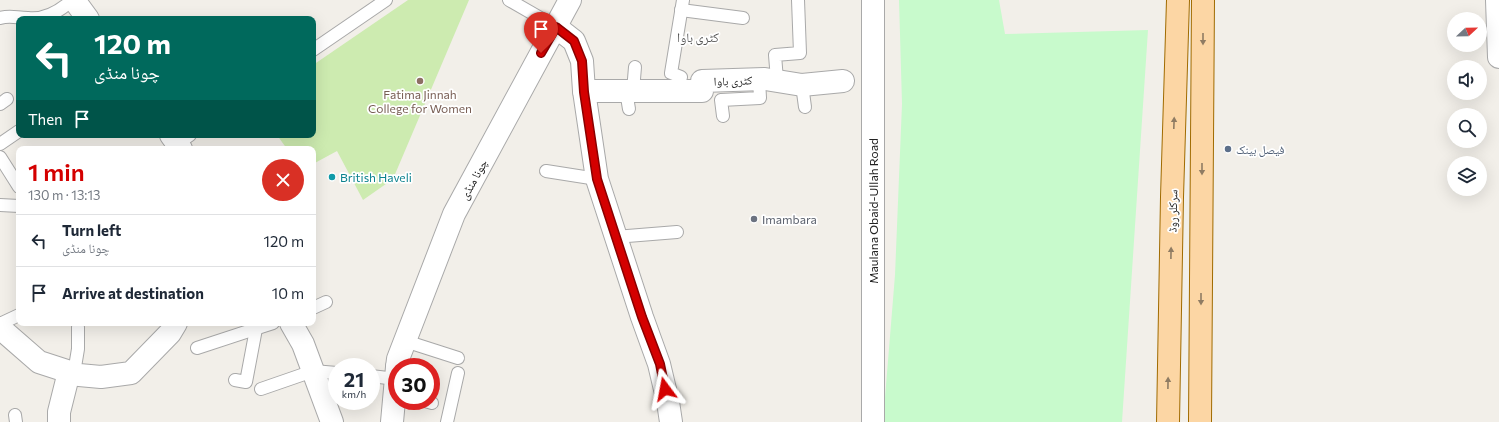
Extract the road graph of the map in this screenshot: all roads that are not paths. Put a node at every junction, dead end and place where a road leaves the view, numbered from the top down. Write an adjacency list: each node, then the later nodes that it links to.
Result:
1 (73, 0): 11 (lane); 12 (street)
2 (386, 0): 17 (lane)
3 (509, 0): 16 (lane)
4 (570, 0): 16 (street, چونا منڈی)
5 (798, 0): 20 (lane)
6 (873, 0): 64 (street, Maulana Obaid-Ullah Road)
7 (1178, 0): 65 (main road, سرکلر روڈ, one-way to 7)
8 (1203, 0): 66 (main road, one-way to 66)
9 (1497, 0): 18 (street)
10 (682, 5): 15 (lane); 24 (lane)
11 (47, 16)
12 (86, 16)
13 (16, 17): 14 (lane)
14 (0, 18)
15 (743, 18)
16 (556, 27): 23 (street); 48 (street, چونا منڈی)
17 (316, 48)
18 (1499, 57)
19 (635, 67): 25 (lane)
20 (768, 80): 22 (street, کٹری باوا); 24 (street, کٹری باوا); 27 (lane)
21 (843, 81): 22 (street, کٹری باوا)
22 (802, 85): 26 (lane)
23 (584, 92): 25 (street, کٹری باوا); 32 (street)
24 (676, 92): 25 (street, کٹری باوا)
25 (629, 97)
26 (805, 107)
27 (723, 116)
28 (16, 134): 29 (lane)
29 (0, 144)
30 (0, 158): 33 (lane)
31 (546, 171): 32 (lane)
32 (597, 179): 37 (street)
33 (16, 182)
34 (0, 205): 35 (lane)
35 (16, 206)
36 (677, 232): 37 (lane)
37 (615, 237): 63 (street)
38 (326, 302): 39 (lane)
39 (316, 307)
40 (16, 316): 41 (lane)
41 (0, 324)
42 (174, 326): 54 (street)
43 (262, 326): 47 (lane)
44 (293, 326): 52 (street)
45 (0, 328): 54 (street)
46 (78, 328): 54 (lane)
47 (256, 328): 49 (lane); 56 (lane)
48 (405, 340): 50 (street, چونا منڈی); 51 (lane)
49 (197, 348)
50 (398, 358)
51 (458, 358)
52 (313, 371): 53 (lane); 57 (lane); 60 (street)
53 (328, 372)
54 (71, 373): 59 (street)
55 (458, 373): 62 (lane)
56 (235, 380)
57 (261, 389)
58 (393, 410): 61 (street, چونا منڈی)
59 (59, 422)
60 (332, 422)
61 (392, 422)
62 (447, 422)
63 (670, 422)
64 (873, 422)
65 (1168, 422)
66 (1200, 422)

